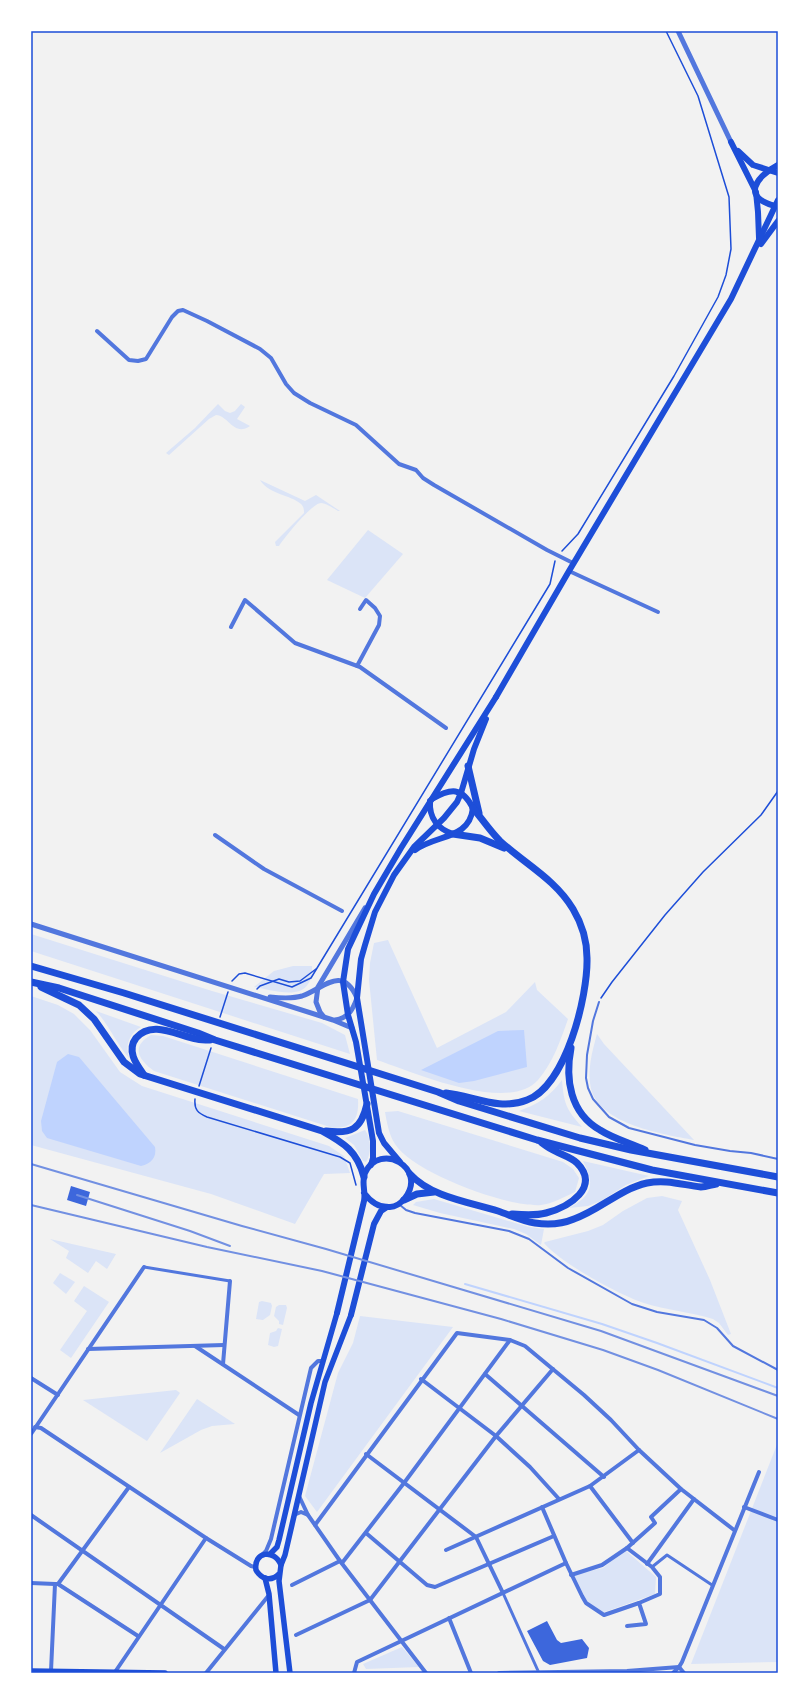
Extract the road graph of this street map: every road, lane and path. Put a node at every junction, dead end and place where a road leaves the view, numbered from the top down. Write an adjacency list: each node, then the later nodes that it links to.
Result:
1 (666, 31): 13 (path)
2 (678, 31): 3 (street)
3 (731, 142): 5 (main road); 7 (main road)
4 (778, 165): 5 (main road)
5 (768, 170): 6 (main road); 7 (main road)
6 (778, 173)
7 (756, 192): 8 (main road); 10 (main road)
8 (777, 203): 10 (main road)
9 (778, 220): 11 (main road)
10 (758, 242): 11 (main road)
11 (751, 258): 14 (main road)
12 (97, 331): 13 (street)
13 (558, 554): 14 (street); 37 (path)
14 (573, 563): 15 (main road)
15 (569, 571): 17 (street); 20 (main road)
16 (360, 609): 19 (street)
17 (658, 612)
18 (231, 627): 19 (street)
19 (357, 666): 21 (street)
20 (496, 697): 22 (main road); 25 (main road)
21 (446, 728)
22 (468, 766): 24 (main road); 27 (highway)
23 (778, 791): 46 (path)
24 (461, 793): 25 (main road); 26 (main road); 28 (main road)
25 (430, 800): 28 (main road); 33 (main road)
26 (473, 808): 27 (highway); 29 (main road)
27 (481, 819): 31 (highway)
28 (437, 825): 29 (main road); 32 (main road)
29 (453, 834): 31 (highway); 32 (main road)
30 (215, 835): 34 (street)
31 (513, 852): 52 (highway)
32 (407, 856): 45 (main road)
33 (374, 894): 39 (main road); 41 (street)
34 (342, 911)
35 (31, 924): 43 (street)
36 (31, 966): 56 (highway)
37 (317, 968): 40 (path); 43 (path)
38 (31, 982): 53 (highway); 54 (highway)
39 (343, 982): 41 (street); 45 (street); 47 (main road)
40 (231, 985)
41 (318, 987): 44 (street); 48 (street)
42 (228, 992): 49 (path)
43 (254, 994): 44 (street)
44 (263, 997): 48 (street)
45 (357, 998): 47 (street); 63 (main road)
46 (600, 1002): 62 (lane)
47 (348, 1015): 50 (street); 51 (main road)
48 (324, 1017): 50 (street)
49 (219, 1020)
50 (333, 1020): 51 (street)
51 (352, 1028): 58 (main road)
52 (575, 1029): 56 (highway); 61 (highway)
53 (214, 1041): 54 (highway); 55 (path); 60 (highway)
54 (144, 1075): 59 (highway)
55 (197, 1091)
56 (438, 1092): 61 (highway)
57 (195, 1099): 69 (path)
58 (367, 1104): 59 (highway); 64 (main road)
59 (322, 1131): 67 (highway)
60 (537, 1140): 68 (highway); 75 (highway)
61 (655, 1154): 66 (highway)
62 (778, 1159)
63 (400, 1162): 64 (main road); 65 (main road)
64 (371, 1165): 67 (main road)
65 (410, 1174): 71 (highway); 73 (main road)
66 (778, 1176)
67 (364, 1177): 70 (main road)
68 (720, 1183): 72 (highway); 75 (highway)
69 (357, 1187)
70 (364, 1193): 74 (main road); 78 (main road)
71 (440, 1193): 73 (highway); 75 (highway)
72 (778, 1193)
73 (402, 1202): 74 (main road); 87 (lane)
74 (387, 1207): 79 (main road)
75 (500, 1212)
76 (144, 1267): 77 (street); 83 (street)
77 (230, 1281): 81 (street)
78 (337, 1312): 84 (main road)
79 (351, 1315): 106 (main road)
80 (510, 1340): 86 (street); 88 (street); 90 (street)
81 (224, 1345): 82 (street); 85 (street)
82 (195, 1346): 83 (street); 85 (street)
83 (88, 1349): 91 (street)
84 (322, 1360): 94 (street); 126 (main road)
85 (223, 1364): 94 (street)
86 (553, 1369): 92 (street); 98 (street)
87 (778, 1370)
88 (485, 1374): 92 (street); 93 (street)
89 (31, 1378): 91 (street)
90 (421, 1379): 93 (street); 99 (street)
91 (58, 1395): 95 (street)
92 (522, 1405): 97 (street); 101 (street)
93 (460, 1408): 97 (street); 102 (street)
94 (299, 1415): 127 (street)
95 (35, 1428): 96 (street); 104 (street)
96 (31, 1434)
97 (496, 1436): 108 (street); 111 (street)
98 (639, 1450): 101 (street); 105 (street)
99 (366, 1454): 102 (street); 116 (street)
100 (759, 1472): 110 (street)
101 (604, 1477): 103 (street)
102 (404, 1483): 111 (street); 118 (street)
103 (590, 1486): 108 (street); 122 (street)
104 (129, 1487): 121 (street); 124 (street)
105 (681, 1489): 107 (street); 122 (street)
106 (298, 1494): 113 (main road); 114 (street)
107 (694, 1499): 117 (street); 132 (street)
108 (559, 1500): 109 (street)
109 (542, 1507): 119 (street); 120 (street)
110 (744, 1507): 115 (street); 117 (street)
111 (441, 1510): 120 (street); 129 (street)
112 (31, 1515): 124 (street)
113 (293, 1515): 114 (street); 133 (main road)
114 (308, 1516): 116 (street)
115 (778, 1520)
116 (315, 1525): 128 (street)
117 (734, 1530): 142 (street)
118 (366, 1534): 128 (street); 129 (street)
119 (554, 1536): 130 (street); 131 (street)
120 (476, 1537): 125 (street); 131 (street)
121 (206, 1538): 134 (street); 147 (street)
122 (633, 1543): 123 (street)
123 (627, 1548): 132 (street); 137 (street)
124 (82, 1550): 140 (street); 147 (street)
125 (446, 1550)
126 (270, 1554): 127 (main road); 133 (main road)
127 (262, 1555): 134 (main road)
128 (341, 1562): 141 (street); 145 (street)
129 (401, 1563): 131 (street); 145 (street)
130 (566, 1563): 137 (street); 143 (street)
131 (489, 1564): 143 (street)
132 (647, 1564): 135 (street)
133 (281, 1565): 136 (main road)
134 (255, 1567): 138 (main road)
135 (652, 1568): 142 (street); 146 (street)
136 (279, 1574): 138 (main road); 162 (main road)
137 (571, 1575): 146 (street)
138 (265, 1578): 144 (main road)
139 (31, 1583): 140 (street)
140 (56, 1584): 151 (street); 156 (street)
141 (292, 1585)
142 (712, 1585): 154 (street)
143 (503, 1593): 148 (street); 158 (street)
144 (269, 1594): 153 (street); 161 (main road)
145 (370, 1600): 150 (street); 152 (street)
146 (639, 1603): 149 (street)
147 (161, 1604): 151 (street); 153 (street)
148 (449, 1618): 152 (street); 165 (street)
149 (627, 1626)
150 (296, 1635)
151 (138, 1636): 157 (street)
152 (400, 1641): 163 (street); 164 (street)
153 (224, 1649): 160 (street)
154 (679, 1667): 158 (street); 167 (street); 168 (street)
155 (31, 1671): 156 (main road)
156 (51, 1671): 157 (main road)
157 (115, 1672): 159 (main road)
158 (539, 1672): 166 (street)
159 (165, 1673)
160 (206, 1673)
161 (276, 1673)
162 (290, 1673)
163 (354, 1673)
164 (426, 1673)
165 (471, 1673)
166 (500, 1673)
167 (673, 1673)
168 (684, 1673)

